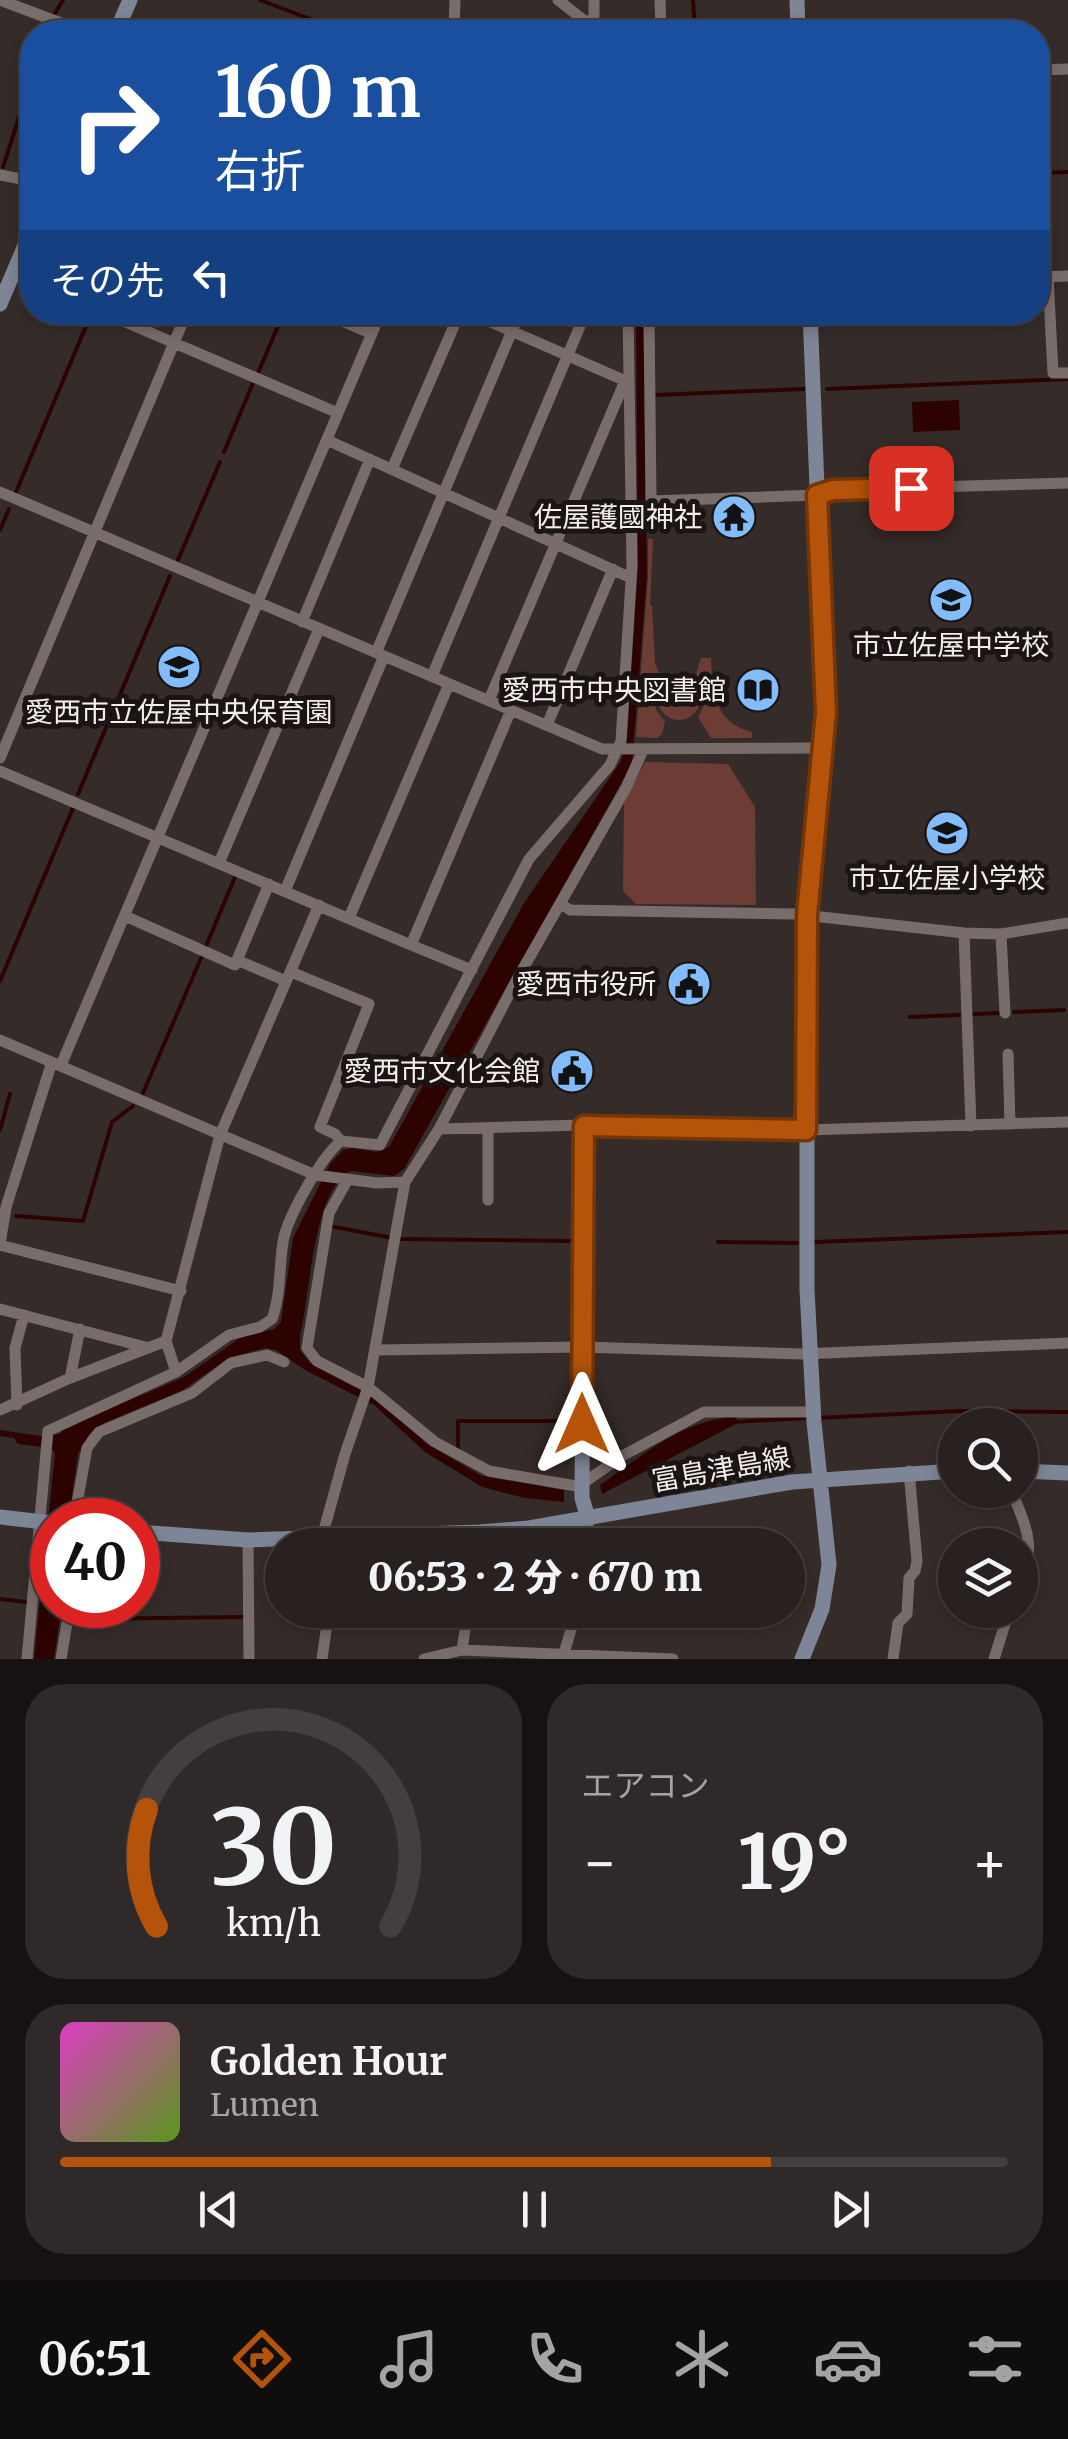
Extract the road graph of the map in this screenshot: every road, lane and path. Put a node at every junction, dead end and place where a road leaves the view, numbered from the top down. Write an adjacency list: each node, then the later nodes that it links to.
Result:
1 (0, 0): 4 (street)
2 (558, 0): 6 (street)
3 (594, 0): 6 (street)
4 (15, 2): 5 (street)
5 (57, 20)
6 (591, 20)
7 (20, 257): 8 (street)
8 (0, 304)
9 (133, 325): 23 (street)
10 (182, 325): 23 (street)
11 (351, 325): 22 (street)
12 (376, 325): 22 (street)
13 (458, 325): 30 (street)
14 (495, 325): 21 (street)
15 (515, 325): 21 (street)
16 (581, 325): 24 (street)
17 (628, 325): 26 (street)
18 (649, 325): 34 (street)
19 (810, 325): 34 (street)
20 (1048, 325): 25 (street)
21 (512, 332): 24 (street); 33 (street)
22 (372, 334): 27 (street)
23 (175, 342): 27 (street); 36 (street)
24 (568, 356): 26 (street); 35 (street)
25 (1068, 373)
26 (626, 382): 37 (street); 39 (street)
27 (338, 413): 28 (street)
28 (326, 440): 29 (street); 40 (street)
29 (370, 460): 30 (street); 41 (street)
30 (392, 469): 33 (street)
31 (1068, 483): 34 (street)
32 (0, 492): 36 (street)
33 (444, 493): 35 (street); 43 (street)
34 (817, 495): 49 (street)
35 (500, 518): 37 (street); 44 (street)
36 (95, 532): 40 (street); 51 (street)
37 (556, 544): 38 (street); 46 (street)
38 (613, 569): 39 (street); 48 (street)
39 (631, 578): 50 (street)
40 (258, 602): 41 (street); 53 (street)
41 (302, 622): 42 (street)
42 (319, 628): 43 (street); 54 (street)
43 (380, 654): 44 (street); 56 (street)
44 (432, 676): 45 (street)
45 (449, 684): 46 (street); 61 (street)
46 (489, 700): 47 (street)
47 (511, 710): 48 (street); 66 (street)
48 (547, 725): 50 (street)
49 (824, 748): 50 (street); 59 (street)
50 (630, 750): 57 (street); 68 (street)
51 (0, 758)
52 (0, 770): 53 (street)
53 (157, 837): 54 (street); 60 (street)
54 (220, 863): 55 (street)
55 (269, 884): 56 (street); 67 (street)
56 (285, 891): 58 (street)
57 (561, 904): 59 (street); 79 (street)
58 (319, 906): 61 (street); 69 (street)
59 (807, 915): 64 (street); 80 (street)
60 (125, 916): 67 (street); 73 (street)
61 (349, 918): 66 (street)
62 (1068, 924): 63 (street); 65 (street)
63 (1068, 931)
64 (964, 934): 65 (street); 77 (street)
65 (1002, 934): 70 (street)
66 (411, 944): 68 (street)
67 (237, 960): 69 (street)
68 (472, 970): 82 (street)
69 (288, 976): 81 (street); 82 (street)
70 (1005, 1013)
71 (0, 1040): 73 (street)
72 (1008, 1054): 75 (street)
73 (57, 1063): 81 (street); 87 (street)
74 (1068, 1122): 75 (street)
75 (1010, 1124): 77 (street)
76 (584, 1126): 78 (street); 80 (street); 94 (street)
77 (971, 1126): 80 (street)
78 (488, 1128): 79 (street); 86 (street)
79 (439, 1129): 85 (street)
80 (806, 1130): 97 (street)
81 (220, 1135): 83 (street); 88 (street)
82 (341, 1141): 83 (street)
83 (318, 1174): 84 (street); 99 (street)
84 (346, 1178): 85 (street); 101 (street)
85 (405, 1182): 96 (street)
86 (488, 1200)
87 (0, 1245): 88 (street)
88 (181, 1290): 92 (street)
89 (0, 1309): 90 (street)
90 (24, 1315): 91 (street); 102 (street)
91 (80, 1329): 95 (street); 100 (street)
92 (166, 1342): 95 (street); 99 (street)
93 (1068, 1342): 97 (street)
94 (583, 1347): 96 (street); 97 (street); 110 (street)
95 (149, 1348): 100 (street)
96 (376, 1350): 101 (street)
97 (810, 1353): 104 (street)
98 (284, 1362): 112 (street)
99 (176, 1372): 111 (street)
100 (70, 1378): 102 (street)
101 (366, 1393): 110 (street); 116 (street)
102 (17, 1404): 103 (street)
103 (0, 1410)
104 (814, 1417): 109 (street); 110 (street)
105 (938, 1471): 106 (street, 富島津島線)
106 (909, 1472): 109 (street, 富島津島線); 138 (street)
107 (1038, 1472): 108 (street)
108 (1068, 1473)
109 (819, 1479): 114 (street, 富島津島線); 137 (street)
110 (582, 1486): 114 (street)
111 (45, 1498)
112 (78, 1498)
113 (0, 1517): 115 (street)
114 (588, 1518): 117 (street, 富島津島線); 118 (street)
115 (30, 1520)
116 (331, 1528)
117 (533, 1528)
118 (588, 1528)
119 (160, 1534): 120 (street, 富島津島線)
120 (248, 1540): 121 (street, 富島津島線); 132 (street)
121 (265, 1540)
122 (31, 1628): 130 (street)
123 (66, 1628): 131 (street)
124 (326, 1628): 133 (street)
125 (462, 1628): 129 (street)
126 (571, 1628): 128 (street)
127 (1004, 1628): 139 (street)
128 (564, 1653): 129 (street); 135 (street)
129 (454, 1654): 134 (street)
130 (27, 1659)
131 (61, 1659)
132 (249, 1659)
133 (322, 1659)
134 (424, 1659)
135 (664, 1659): 136 (street)
136 (673, 1659)
137 (802, 1659)
138 (892, 1659)
139 (994, 1659)

